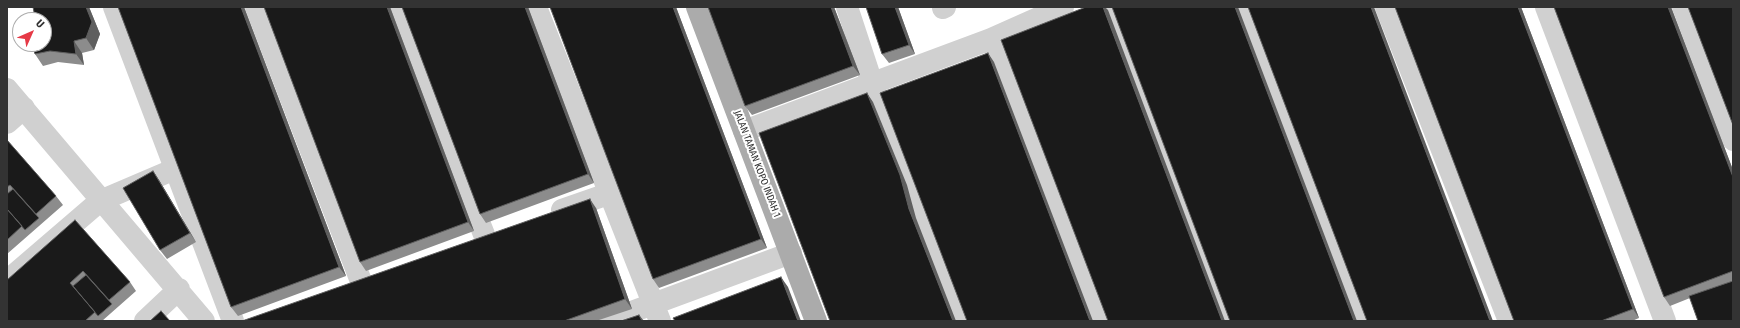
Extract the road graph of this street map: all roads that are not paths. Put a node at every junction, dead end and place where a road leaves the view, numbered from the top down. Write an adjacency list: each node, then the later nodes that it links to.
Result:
1 (114, 7): 20 (street)
2 (256, 7): 30 (street)
3 (394, 7): 25 (street)
4 (536, 7): 21 (street)
5 (697, 7): 18 (main road, JALAN TAMAN KOPO INDAH 1)
6 (847, 7): 14 (street)
7 (1063, 7): 13 (street)
8 (1107, 7): 41 (street)
9 (1241, 7): 42 (street)
10 (1386, 7): 43 (street)
11 (1546, 7): 44 (street)
12 (1683, 7): 19 (street)
13 (990, 39): 14 (street); 40 (street)
14 (872, 83): 18 (street); 39 (street)
15 (7, 89): 16 (street)
16 (24, 108): 17 (street); 22 (street)
17 (7, 123)
18 (744, 131): 27 (main road, JALAN TAMAN KOPO INDAH 1)
19 (1733, 140)
20 (175, 168): 22 (street); 36 (street)
21 (608, 194): 23 (street); 33 (street)
22 (100, 201): 29 (street); 31 (street)
23 (543, 217)
24 (506, 230): 25 (street)
25 (485, 237): 26 (street)
26 (463, 246)
27 (791, 253): 33 (street); 38 (main road, JALAN TAMAN KOPO INDAH 1)
28 (384, 276): 30 (street)
29 (7, 281)
30 (362, 284): 32 (street)
31 (179, 289): 34 (street); 35 (street)
32 (339, 292)
33 (656, 313): 37 (street)
34 (145, 321)
35 (204, 321)
36 (233, 321)
37 (607, 321)
38 (816, 321)
39 (963, 321)
40 (1102, 321)
41 (1230, 321)
42 (1362, 321)
43 (1509, 321)
44 (1665, 321)

